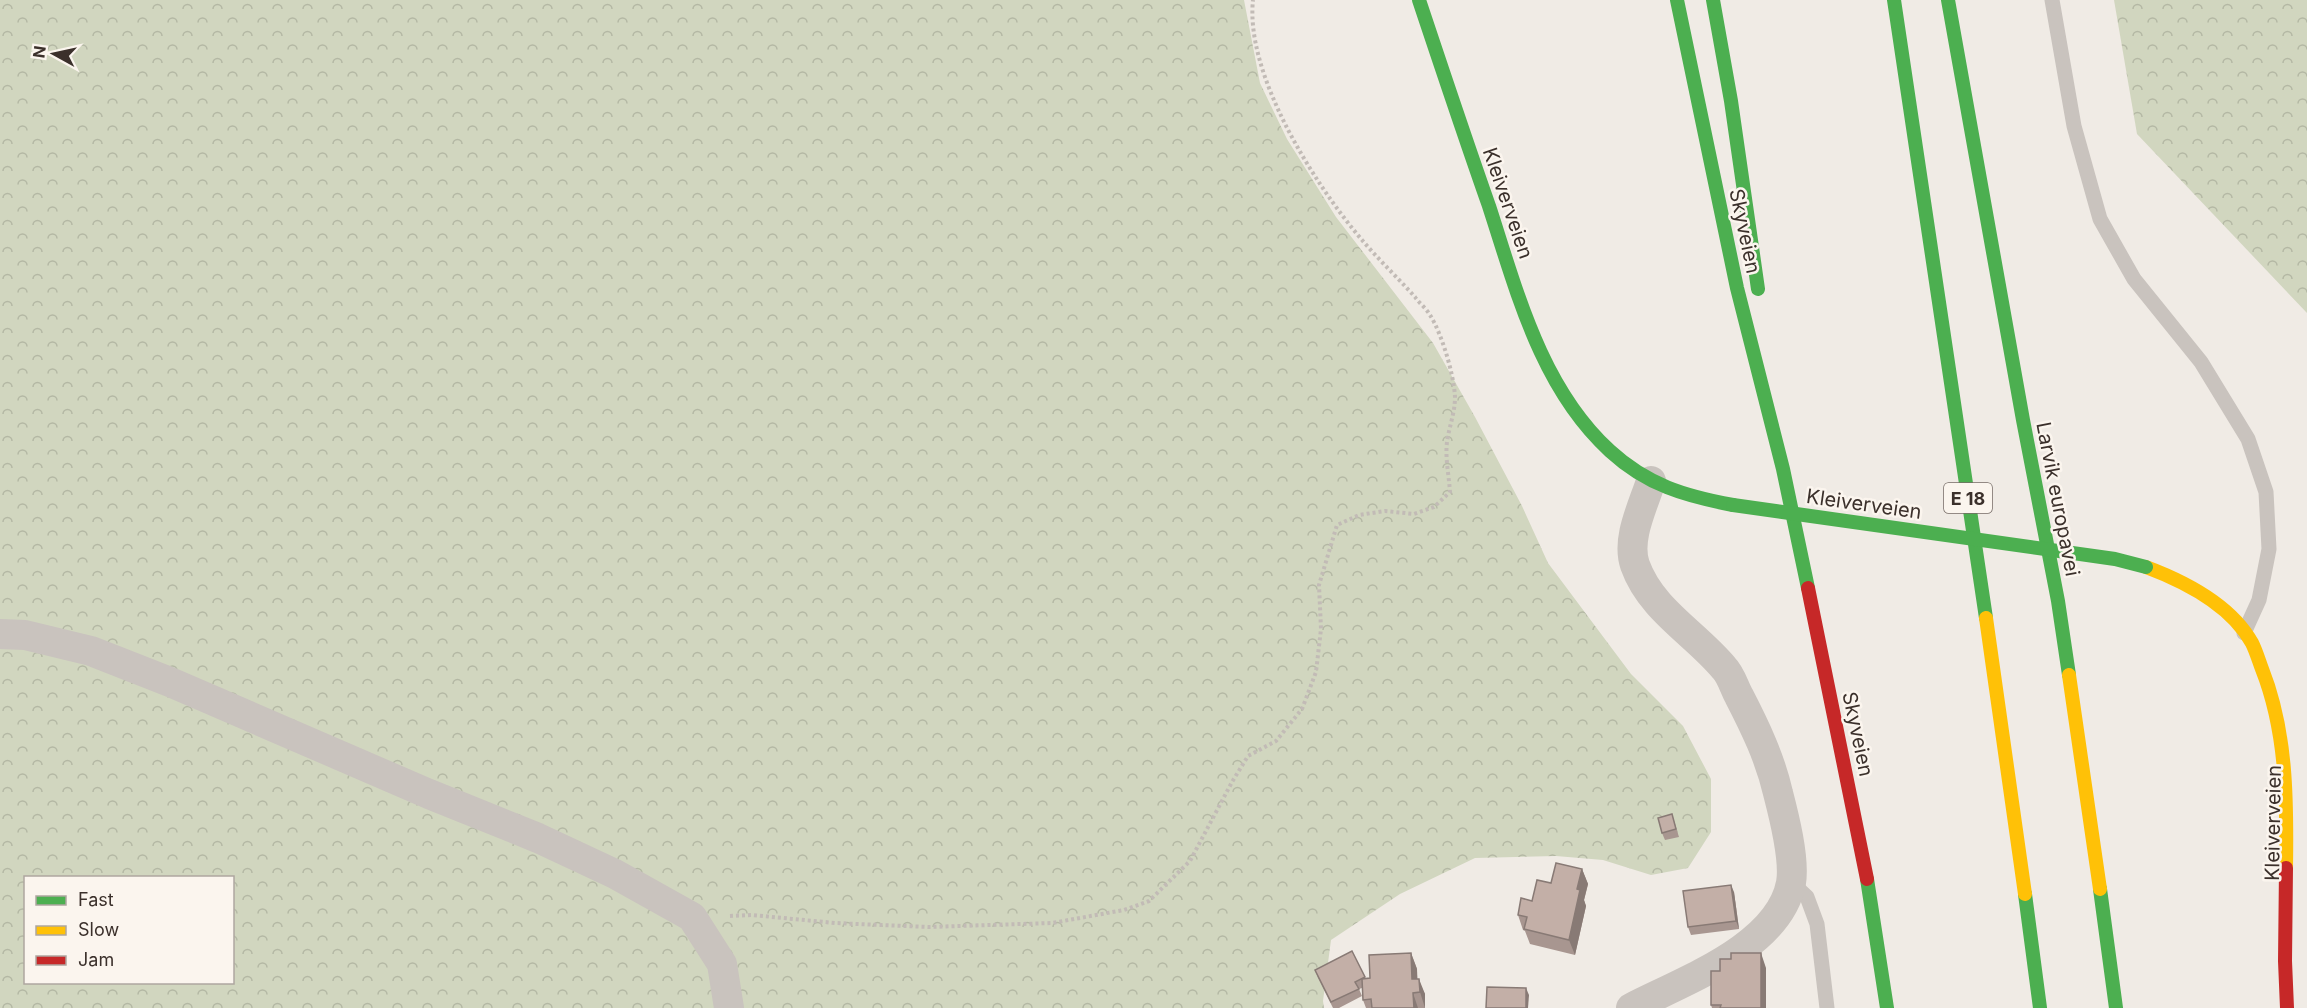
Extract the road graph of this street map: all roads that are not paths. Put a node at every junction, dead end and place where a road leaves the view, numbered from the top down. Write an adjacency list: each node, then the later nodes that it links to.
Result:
1 (1419, 0): 10 (main road, Kleiverveien)
2 (1677, 0): 9 (main road, Skyveien)
3 (1713, 0): 7 (main road, Skyveien)
4 (1894, 0): 18 (main road, E 18)
5 (1948, 0): 19 (main road, Larvik europavei)
6 (2052, 0): 11 (lane)
7 (1761, 307)
8 (1766, 342): 9 (main road, Skyveien)
9 (1783, 469): 17 (main road, Skyveien)
10 (1651, 481): 11 (main road, Kleiverveien, bridge); 13 (street)
11 (2244, 633): 20 (main road, Kleiverveien)
12 (0, 634): 14 (street)
13 (1791, 882): 15 (street); 16 (lane)
14 (729, 1008)
15 (1631, 1008)
16 (1827, 1008)
17 (1887, 1008)
18 (2040, 1008)
19 (2116, 1008)
20 (2287, 1008)

